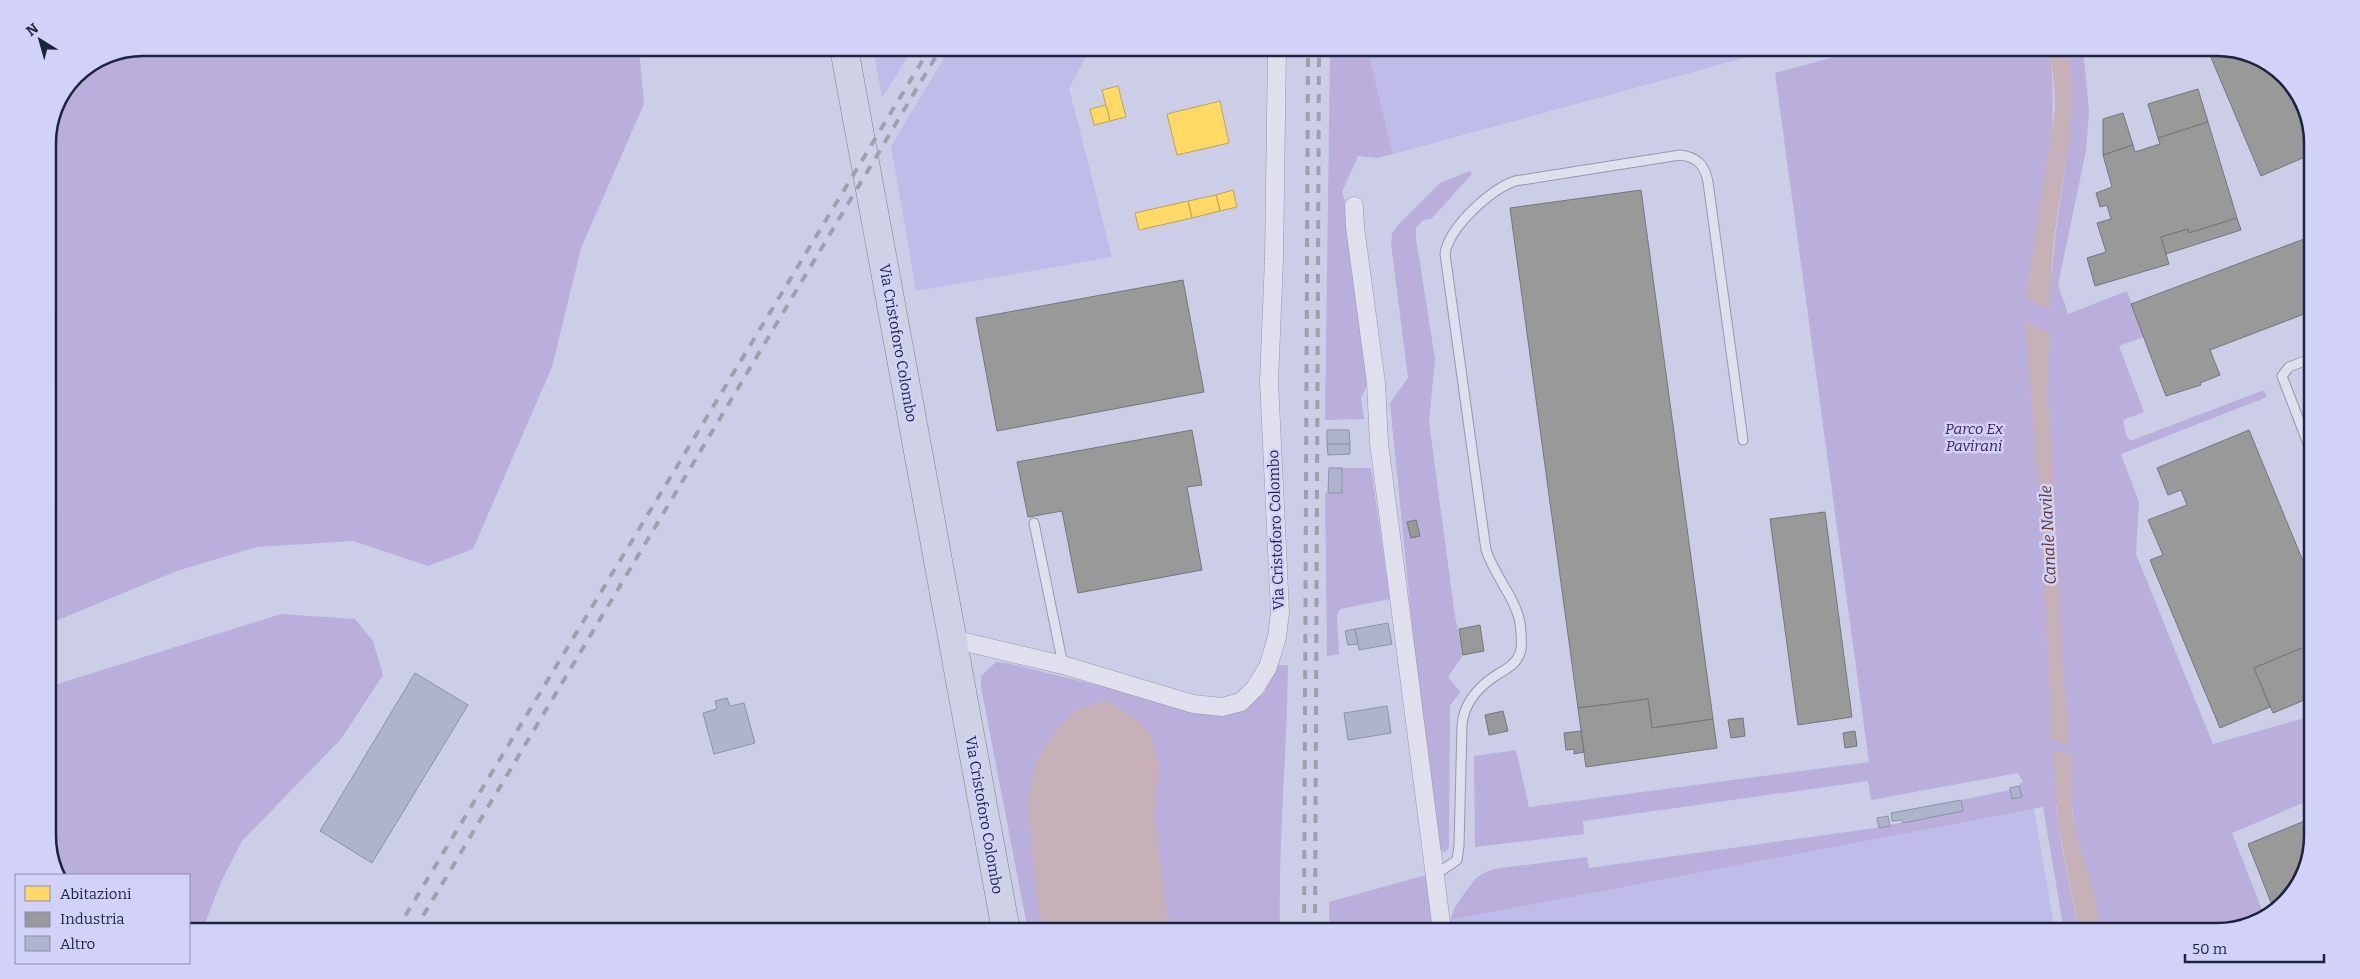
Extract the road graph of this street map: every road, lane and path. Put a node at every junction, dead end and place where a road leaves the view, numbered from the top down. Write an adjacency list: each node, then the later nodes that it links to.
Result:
1 (845, 56): 8 (main road, Via Cristoforo Colombo)
2 (1277, 56): 9 (street, Via Cristoforo Colombo)
3 (1354, 206): 10 (street)
4 (2304, 361): 5 (lane)
5 (2304, 431)
6 (1743, 440): 10 (lane)
7 (1034, 523): 9 (lane)
8 (952, 639): 9 (street, Via Cristoforo Colombo); 11 (main road, Via Cristoforo Colombo)
9 (1063, 665)
10 (1435, 875): 12 (street)
11 (1004, 923)
12 (1441, 923)

